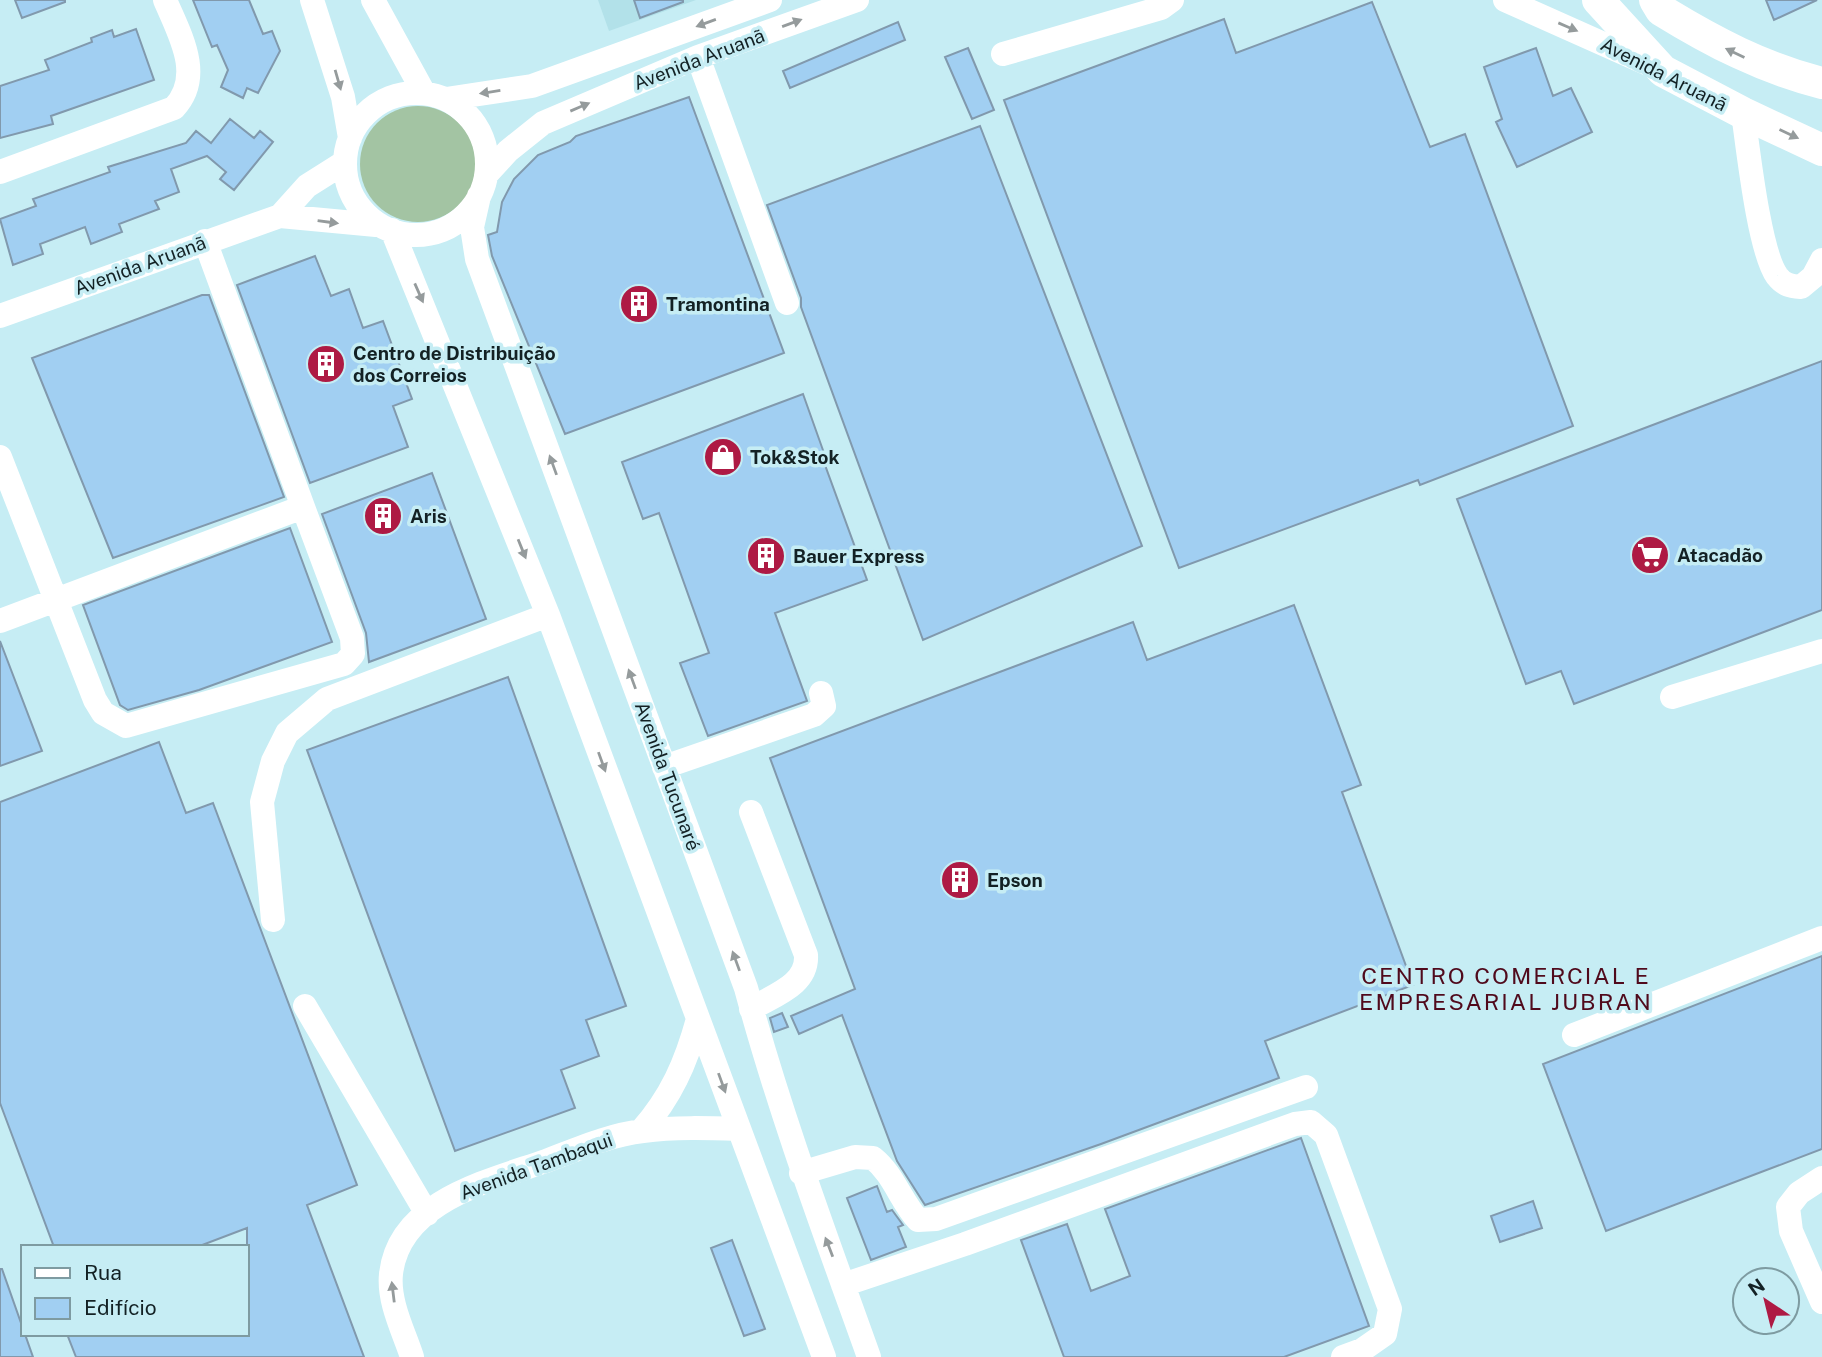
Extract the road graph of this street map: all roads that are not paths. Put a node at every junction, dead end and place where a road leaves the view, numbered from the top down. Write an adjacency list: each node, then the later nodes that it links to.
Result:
1 (165, 0): 21 (street)
2 (312, 0): 19 (street, one-way to 19)
3 (373, 0): 16 (street)
4 (770, 0): 10 (street, Avenida Aruanã)
5 (857, 0): 12 (street, Avenida Aruanã, one-way to 5)
6 (1172, 0): 11 (street)
7 (1505, 0): 13 (street, Avenida Aruanã, one-way to 13)
8 (1598, 0): 13 (main road)
9 (1652, 3): 14 (main road, one-way to 9)
10 (741, 5): 15 (street, Avenida Aruanã, one-way to 15)
11 (1003, 54)
12 (698, 57): 18 (street, Avenida Aruanã, one-way to 12); 27 (street)
13 (1662, 71): 17 (main road, Avenida Aruanã)
14 (1822, 83)
15 (532, 86): 16 (street, Avenida Aruanã, one-way to 16); 18 (street)
16 (435, 96): 19 (street); 22 (street)
17 (1743, 113): 20 (main road, Avenida Aruanã, one-way to 20); 26 (street)
18 (543, 123): 22 (street, Avenida Aruanã)
19 (347, 150): 23 (street, Avenida Aruanã); 24 (street)
20 (1822, 150)
21 (0, 172)
22 (483, 185): 24 (street); 37 (street, Avenida Tucunaré, one-way to 22)
23 (280, 216): 24 (street, Avenida Aruanã, one-way to 24); 25 (street, Avenida Aruanã)
24 (384, 228): 32 (street, one-way to 32)
25 (205, 241): 28 (street, Avenida Aruanã); 30 (street)
26 (1822, 260)
27 (787, 303)
28 (0, 316)
29 (0, 457): 31 (street)
30 (303, 507): 31 (street); 31 (street)
31 (57, 599): 33 (street)
32 (548, 615): 39 (street); 43 (street, one-way to 43)
33 (0, 621)
34 (1822, 651): 36 (street)
35 (821, 693): 37 (street)
36 (1672, 697)
37 (664, 767): 42 (street, Avenida Tucunaré, one-way to 37)
38 (751, 812): 42 (street)
39 (274, 920)
40 (1822, 938): 44 (street)
41 (305, 1006): 50 (street)
42 (751, 1009): 48 (street, Avenida Tucunaré)
43 (698, 1019): 46 (street, one-way to 46); 47 (street)
44 (1574, 1035)
45 (1306, 1087): 48 (street)
46 (739, 1129): 47 (street, Avenida Tambaqui); 54 (street)
47 (640, 1131): 50 (street, Avenida Tambaqui)
48 (801, 1172): 51 (street, Avenida Tucunaré, one-way to 48)
49 (1822, 1178): 52 (street)
50 (427, 1214): 53 (street, Avenida Tambaqui, one-way to 50)
51 (843, 1284): 55 (street, Avenida Tucunaré); 56 (street)
52 (1822, 1303)
53 (412, 1357)
54 (824, 1357)
55 (869, 1357)
56 (1343, 1357)

